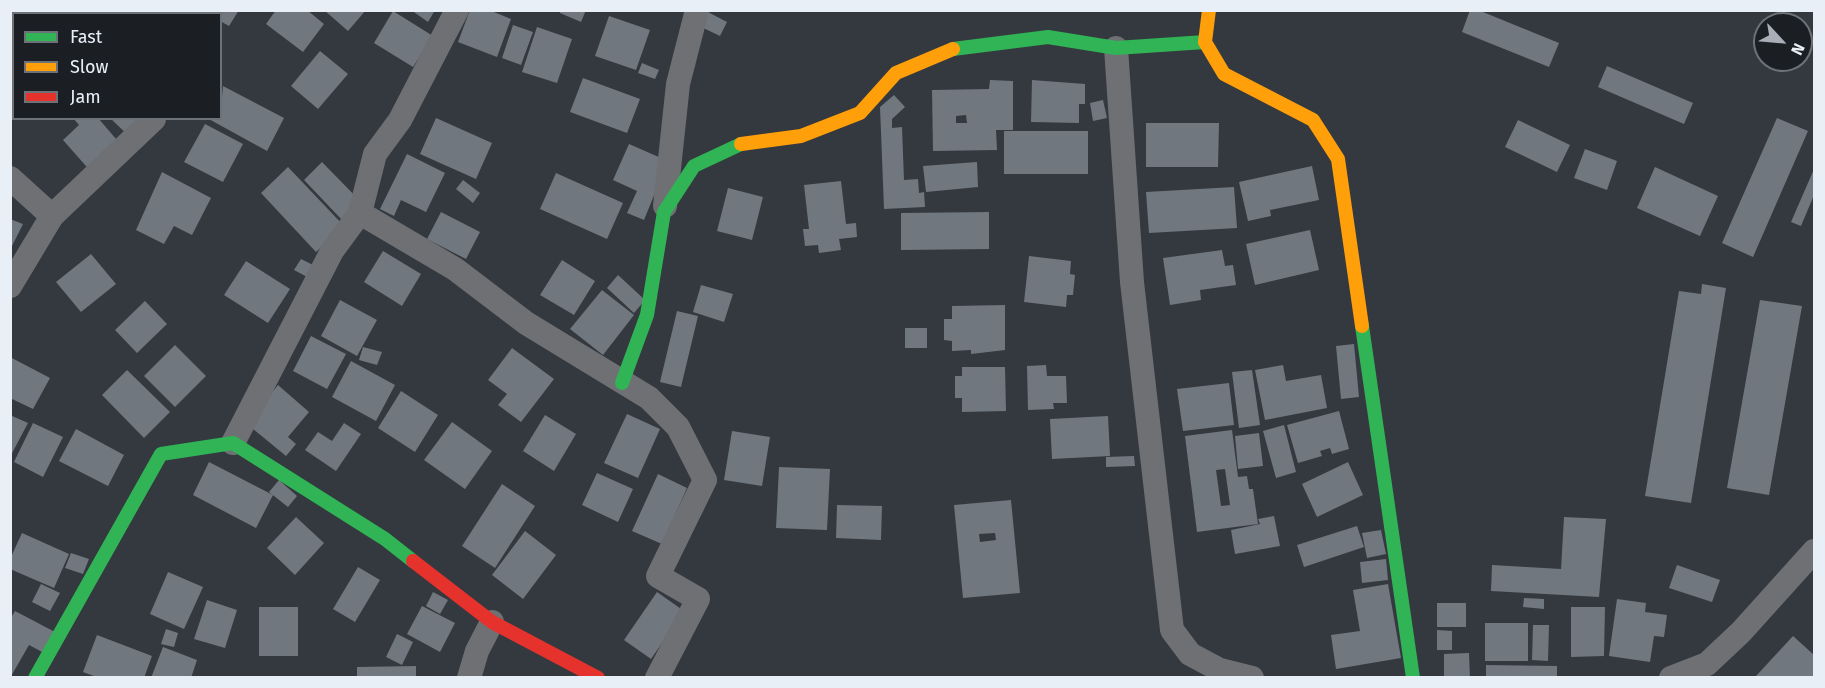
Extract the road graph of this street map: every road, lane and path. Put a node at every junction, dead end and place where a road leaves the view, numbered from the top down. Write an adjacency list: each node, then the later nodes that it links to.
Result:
1 (457, 10): 9 (street)
2 (697, 10): 8 (street)
3 (1209, 10): 4 (street)
4 (1205, 42): 5 (street); 21 (street)
5 (1116, 48): 8 (street); 20 (street)
6 (153, 120): 10 (street)
7 (10, 178): 10 (street)
8 (664, 212): 12 (street)
9 (360, 213): 12 (street); 13 (street)
10 (52, 216): 11 (street)
11 (10, 286)
12 (622, 383): 19 (street)
13 (233, 444): 15 (street); 16 (street)
14 (1815, 551): 22 (street)
15 (492, 622): 17 (street); 18 (street)
16 (34, 678)
17 (470, 678)
18 (598, 678)
19 (657, 678)
20 (1252, 678)
21 (1413, 678)
22 (1671, 678)

